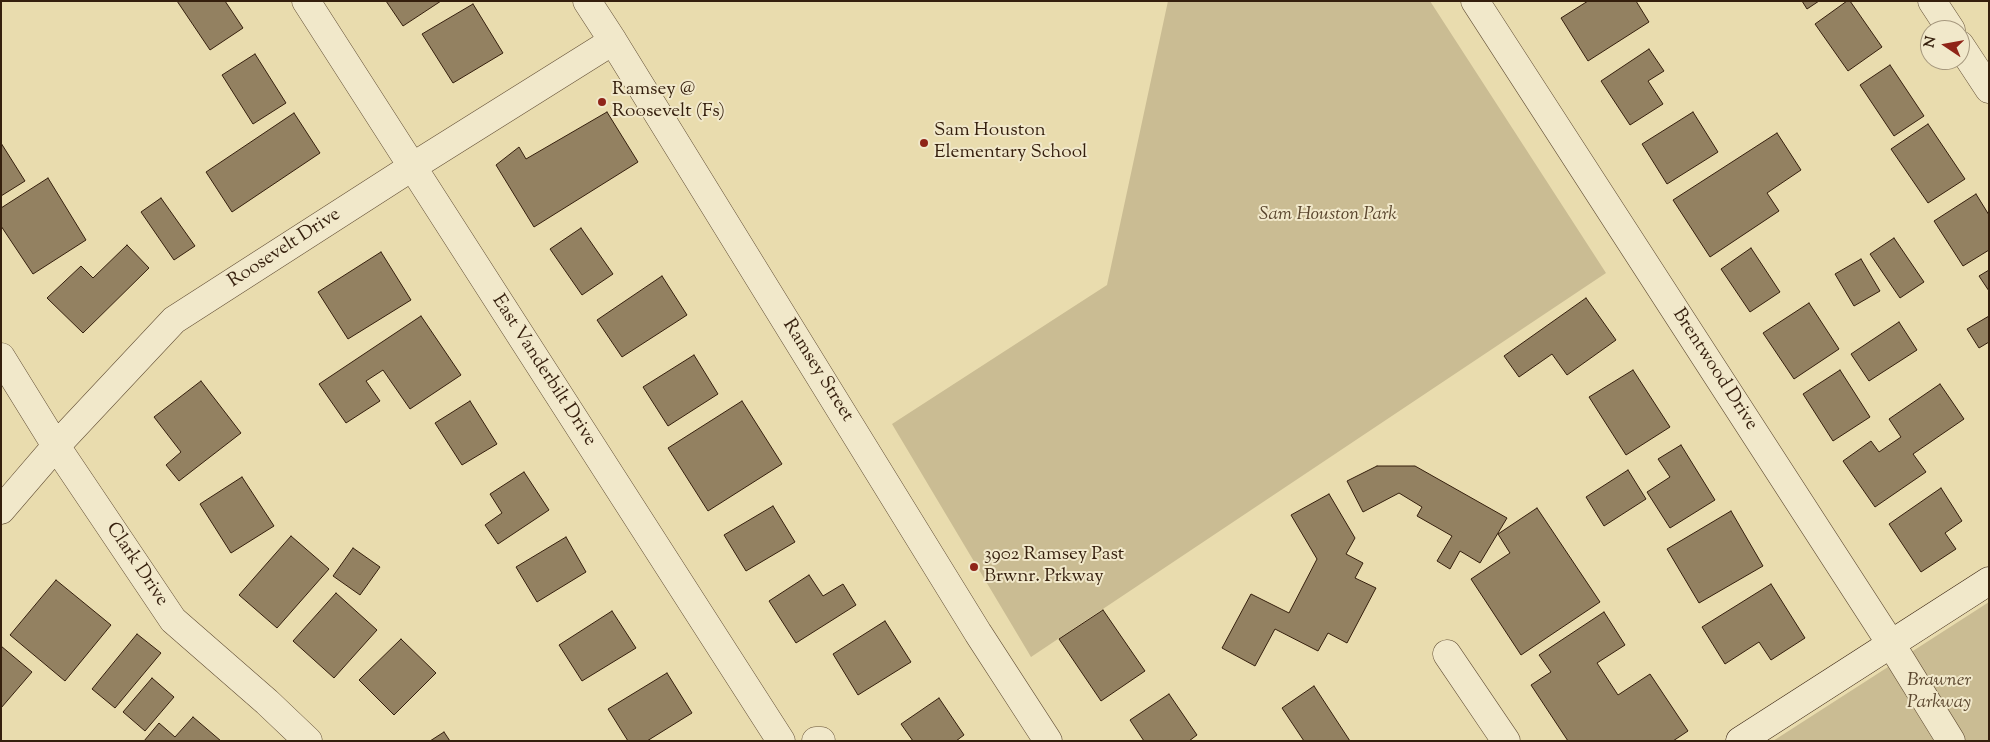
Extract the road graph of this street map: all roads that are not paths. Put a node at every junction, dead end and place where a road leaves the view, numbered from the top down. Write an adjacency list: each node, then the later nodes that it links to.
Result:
1 (306, 1): 9 (street, East Vanderbilt Drive)
2 (587, 1): 6 (street, Ramsey Street)
3 (1475, 1): 14 (street, Brentwood Drive)
4 (1932, 1): 5 (street)
5 (1944, 20)
6 (613, 41): 9 (street, Roosevelt Drive); 20 (street, Ramsey Street)
7 (1970, 60): 8 (street)
8 (1989, 89)
9 (412, 167): 11 (street, Roosevelt Drive); 17 (street, East Vanderbilt Drive)
10 (1, 357): 11 (street, Clark Drive)
11 (56, 446): 12 (street, Roosevelt Drive); 16 (street, Clark Drive)
12 (1, 510)
13 (1989, 581): 14 (street)
14 (1891, 644): 22 (street); 23 (street, Brentwood Drive)
15 (1448, 654): 21 (street)
16 (308, 741)
17 (781, 741)
18 (816, 741): 19 (street)
19 (821, 741)
20 (1048, 741)
21 (1506, 741)
22 (1740, 741)
23 (1951, 741)

